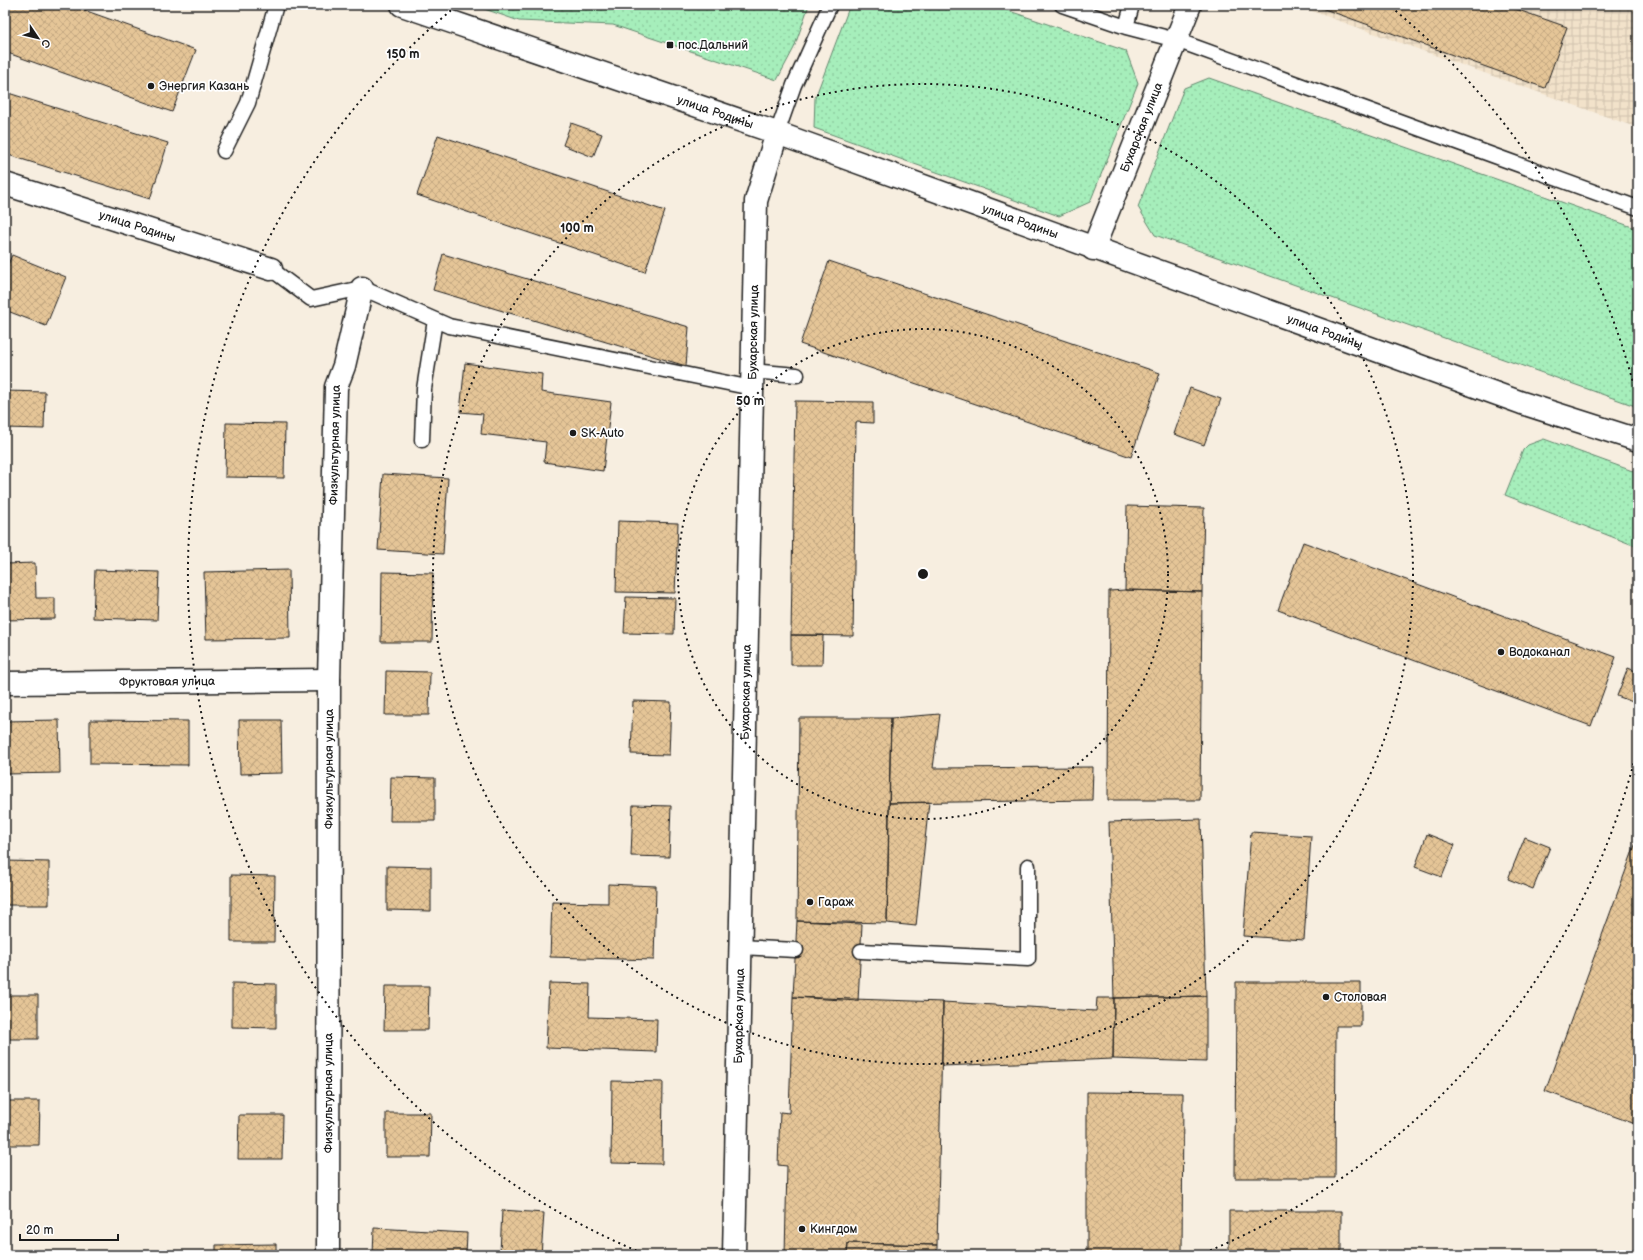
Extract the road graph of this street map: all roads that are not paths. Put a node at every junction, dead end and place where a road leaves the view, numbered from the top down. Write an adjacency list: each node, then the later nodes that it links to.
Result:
1 (276, 5): 10 (lane)
2 (402, 5): 9 (street, улица Родины)
3 (830, 5): 9 (lane)
4 (1062, 5): 7 (lane)
5 (1132, 5): 7 (lane)
6 (1190, 5): 8 (street, Бухарская улица)
7 (1126, 27): 8 (lane)
8 (1176, 40): 12 (lane); 13 (street, Бухарская улица)
9 (777, 133): 13 (street, улица Родины); 18 (street, Бухарская улица)
10 (224, 151)
11 (5, 184): 14 (street, улица Родины)
12 (1638, 208)
13 (1093, 249): 20 (street, улица Родины)
14 (271, 269): 15 (lane)
15 (362, 288): 16 (lane); 21 (street, Физкультурная улица)
16 (434, 320): 18 (lane); 19 (lane)
17 (797, 375): 18 (lane)
18 (752, 380): 24 (street, Бухарская улица)
19 (422, 440)
20 (1638, 440)
21 (329, 680): 22 (street, Фруктовая улица); 27 (street, Физкультурная улица)
22 (5, 683)
23 (1028, 866): 26 (lane)
24 (740, 947): 25 (lane); 28 (street, Бухарская улица)
25 (796, 950)
26 (861, 951)
27 (328, 1255)
28 (734, 1255)

